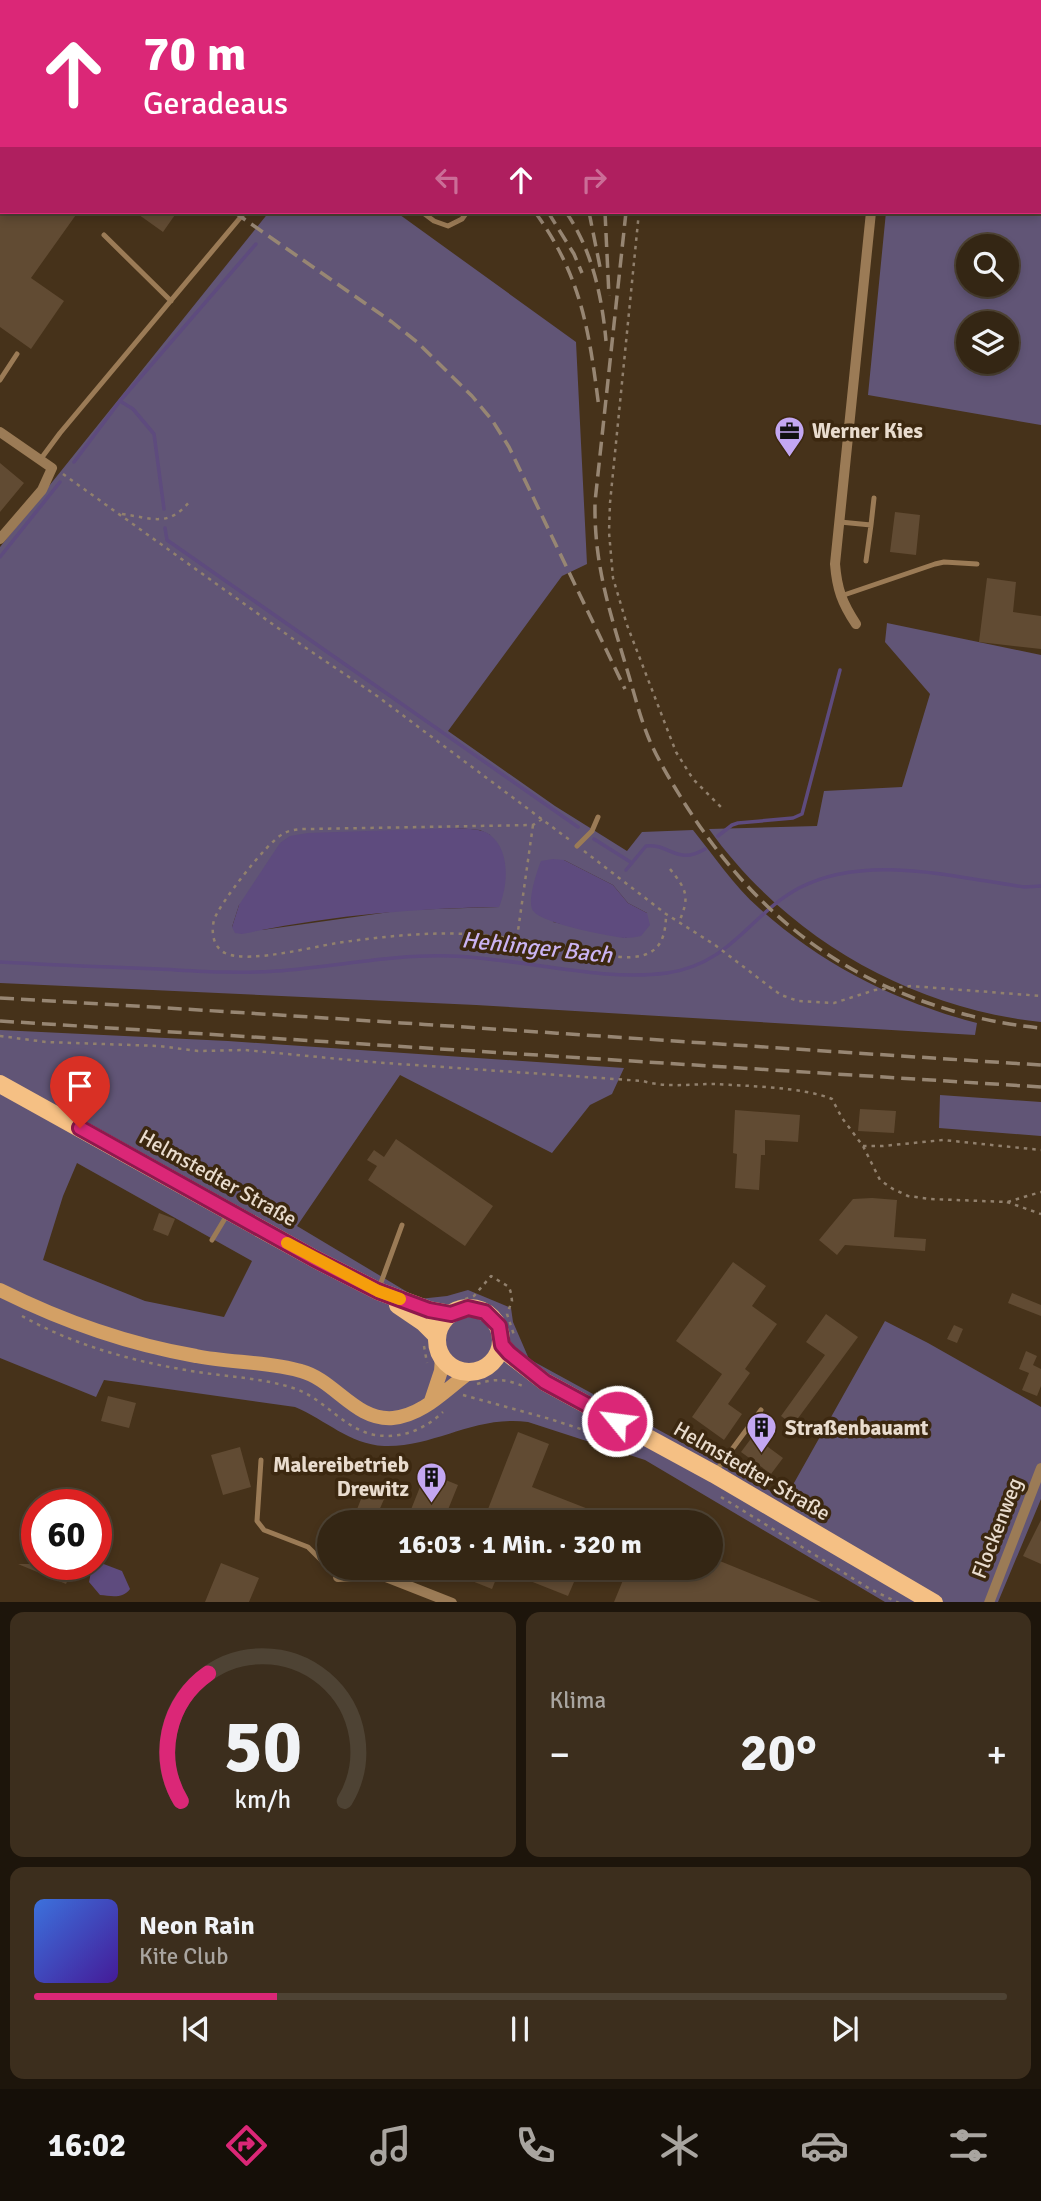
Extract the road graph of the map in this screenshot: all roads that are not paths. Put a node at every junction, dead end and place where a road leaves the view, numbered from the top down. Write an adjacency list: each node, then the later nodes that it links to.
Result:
1 (243, 214): 6 (lane)
2 (425, 214): 3 (lane)
3 (466, 214)
4 (872, 214): 12 (street)
5 (104, 235): 6 (lane)
6 (171, 300): 10 (lane)
7 (18, 354): 8 (lane)
8 (0, 380)
9 (0, 432): 10 (street)
10 (40, 460): 14 (street)
11 (874, 498): 13 (lane)
12 (840, 522): 13 (lane); 17 (street)
13 (871, 526): 15 (lane)
14 (0, 539)
15 (866, 561)
16 (977, 564): 17 (lane)
17 (841, 596): 18 (street)
18 (856, 624)
19 (598, 817): 20 (lane)
20 (577, 846)
21 (0, 1084): 22 (main road, Helmstedter Straße)
22 (229, 1210): 24 (lane); 26 (main road, Helmstedter Straße)
23 (402, 1225): 26 (lane)
24 (212, 1240)
25 (0, 1290): 33 (main road)
26 (378, 1291): 27 (main road, Helmstedter Straße); 28 (main road, Helmstedter Straße)
27 (453, 1308): 28 (main road); 29 (main road)
28 (437, 1336): 30 (main road)
29 (502, 1345): 31 (main road); 32 (main road, Helmstedter Straße)
30 (442, 1358): 31 (main road); 33 (main road)
31 (477, 1370): 32 (main road, Helmstedter Straße); 33 (main road)
32 (545, 1382): 37 (main road, Helmstedter Straße)
33 (442, 1387)
34 (761, 1410): 37 (lane)
35 (261, 1460): 39 (lane)
36 (1041, 1468): 38 (street, Flockenweg)
37 (714, 1474): 41 (main road, Helmstedter Straße)
38 (1036, 1494): 44 (street, Flockenweg)
39 (317, 1556)
40 (395, 1580): 42 (street)
41 (919, 1597): 43 (main road, Helmstedter Straße)
42 (452, 1602)
43 (934, 1602)
44 (989, 1602)

